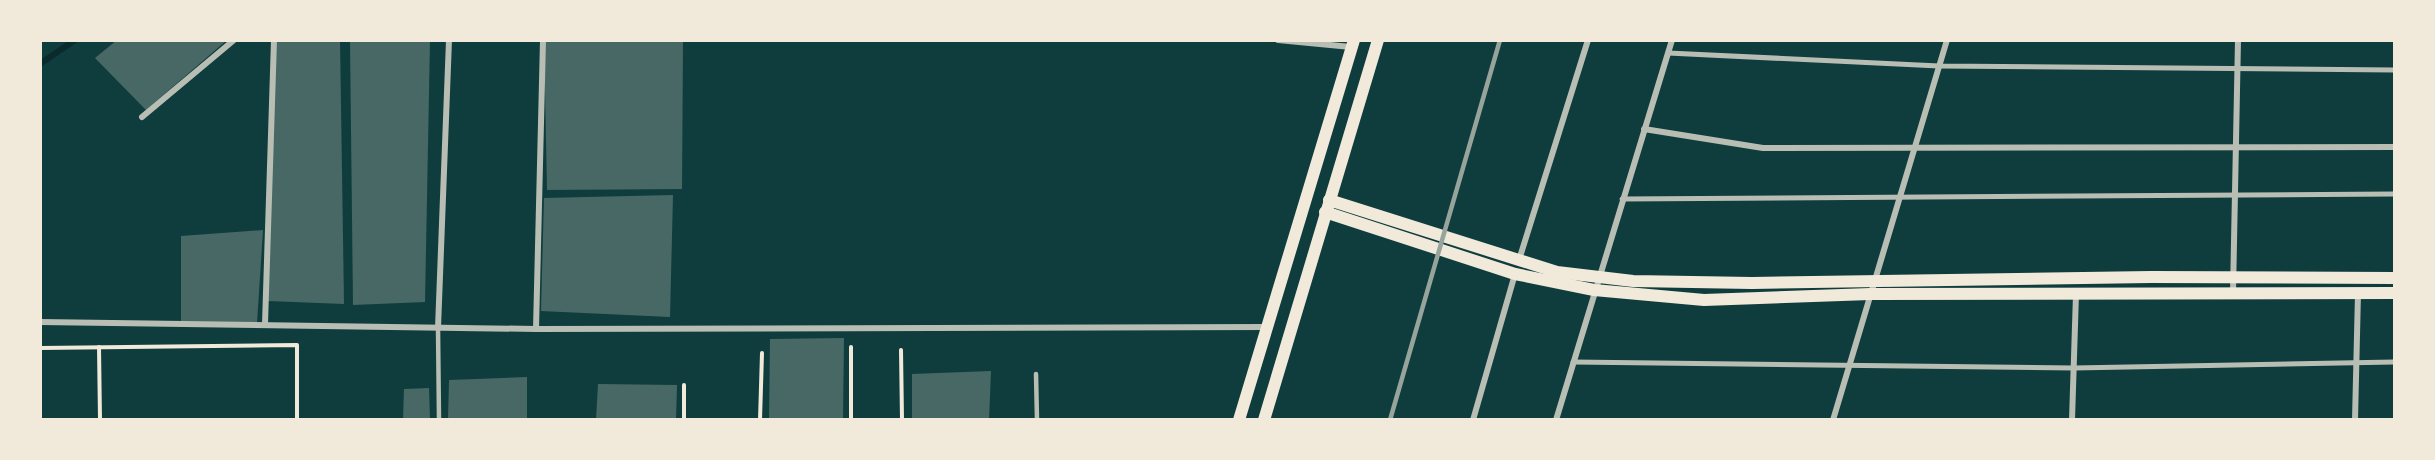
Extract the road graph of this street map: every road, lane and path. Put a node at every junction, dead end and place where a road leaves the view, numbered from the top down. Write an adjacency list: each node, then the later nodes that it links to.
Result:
1 (234, 40): 16 (street)
2 (274, 40): 39 (street)
3 (449, 40): 41 (street)
4 (543, 40): 42 (street)
5 (1278, 40): 11 (street)
6 (1378, 40): 24 (main road)
7 (1588, 40): 27 (street)
8 (1672, 40): 12 (street)
9 (1947, 40): 13 (street)
10 (2238, 40): 14 (street)
11 (1353, 44): 40 (main road)
12 (1668, 53): 13 (street); 17 (street)
13 (1939, 66): 14 (street); 18 (street)
14 (2239, 69): 15 (street); 19 (street)
15 (2394, 70)
16 (142, 117)
17 (1644, 129): 18 (street); 25 (street)
18 (1915, 146): 19 (street); 23 (street)
19 (2235, 147): 20 (street); 22 (street)
20 (2394, 147)
21 (2394, 194): 22 (street)
22 (2234, 195): 23 (street); 30 (street)
23 (1900, 197): 25 (street); 32 (street)
24 (1329, 200): 26 (main road); 27 (main road)
25 (1622, 200): 29 (street)
26 (1325, 212): 28 (main road); 64 (main road)
27 (1520, 260): 29 (main road)
28 (1515, 274): 33 (main road); 65 (street)
29 (1598, 277): 32 (main road); 33 (street)
30 (2233, 277): 31 (main road); 32 (main road); 34 (street)
31 (2394, 278)
32 (1872, 288): 33 (main road); 37 (main road); 51 (street)
33 (1594, 290): 48 (street)
34 (2232, 293): 35 (main road); 37 (main road)
35 (2358, 293): 36 (main road); 49 (street)
36 (2394, 293)
37 (2076, 294): 52 (street)
38 (40, 322): 39 (street)
39 (265, 324): 41 (street)
40 (1266, 327): 42 (street); 63 (main road)
41 (438, 328): 42 (street); 57 (lane)
42 (536, 329)
43 (99, 347): 45 (path); 55 (path); 56 (path)
44 (851, 347): 60 (path)
45 (40, 348)
46 (901, 350): 61 (path)
47 (762, 353): 59 (path)
48 (1573, 362): 51 (street); 66 (street)
49 (2356, 362): 50 (street); 52 (street); 69 (street)
50 (2394, 362)
51 (1848, 367): 52 (street); 67 (street)
52 (2074, 368): 68 (street)
53 (1036, 374): 62 (lane)
54 (684, 385): 58 (path)
55 (100, 420)
56 (297, 420)
57 (439, 420)
58 (684, 420)
59 (760, 420)
60 (851, 420)
61 (902, 420)
62 (1037, 420)
63 (1239, 420)
64 (1264, 420)
65 (1473, 420)
66 (1556, 420)
67 (1833, 420)
68 (2072, 420)
69 (2355, 420)

